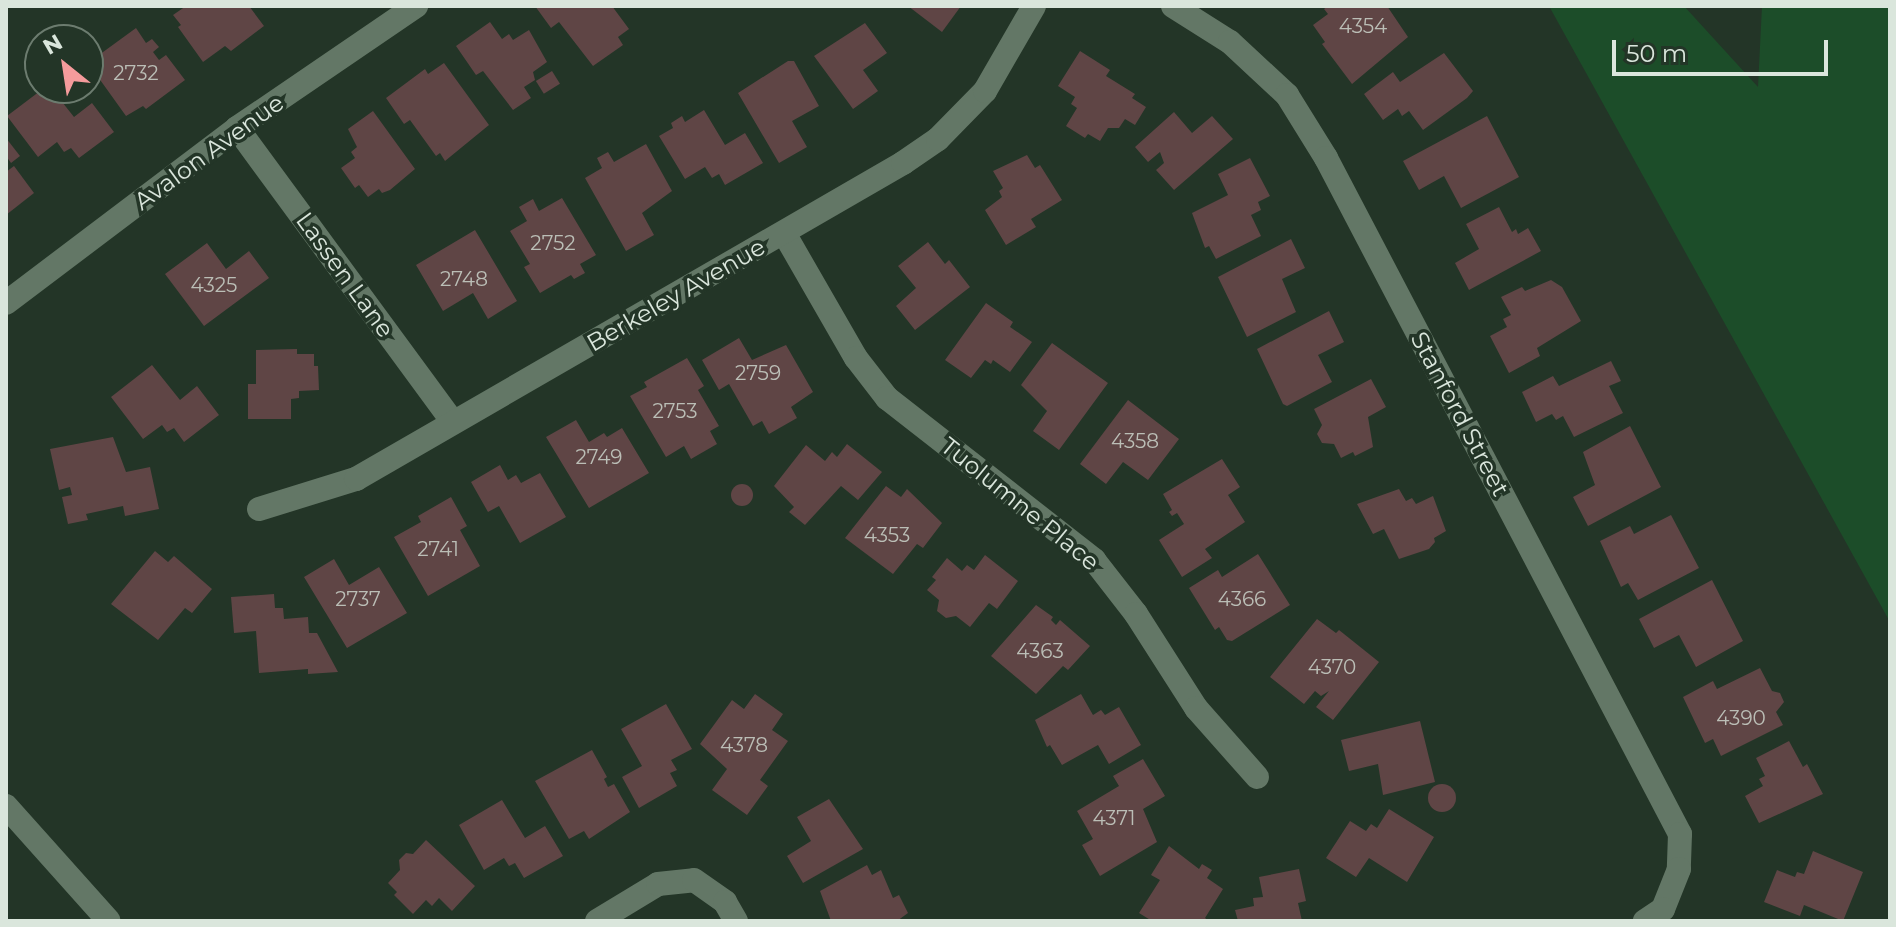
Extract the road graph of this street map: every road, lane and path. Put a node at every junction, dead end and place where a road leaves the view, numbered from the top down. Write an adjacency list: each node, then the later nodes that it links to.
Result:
1 (416, 6): 4 (street, Avalon Avenue)
2 (1034, 6): 5 (street, Berkeley Avenue)
3 (1173, 6): 14 (street, Stanford Street)
4 (237, 128): 6 (street, Avalon Avenue); 7 (street, Lassen Lane)
5 (784, 233): 7 (street, Berkeley Avenue); 9 (street, Tuolumne Place)
6 (6, 303)
7 (452, 421): 8 (street, Berkeley Avenue)
8 (259, 509)
9 (1257, 777)
10 (6, 806): 11 (street)
11 (109, 921)
12 (597, 921): 13 (street)
13 (736, 921)
14 (1645, 921)

